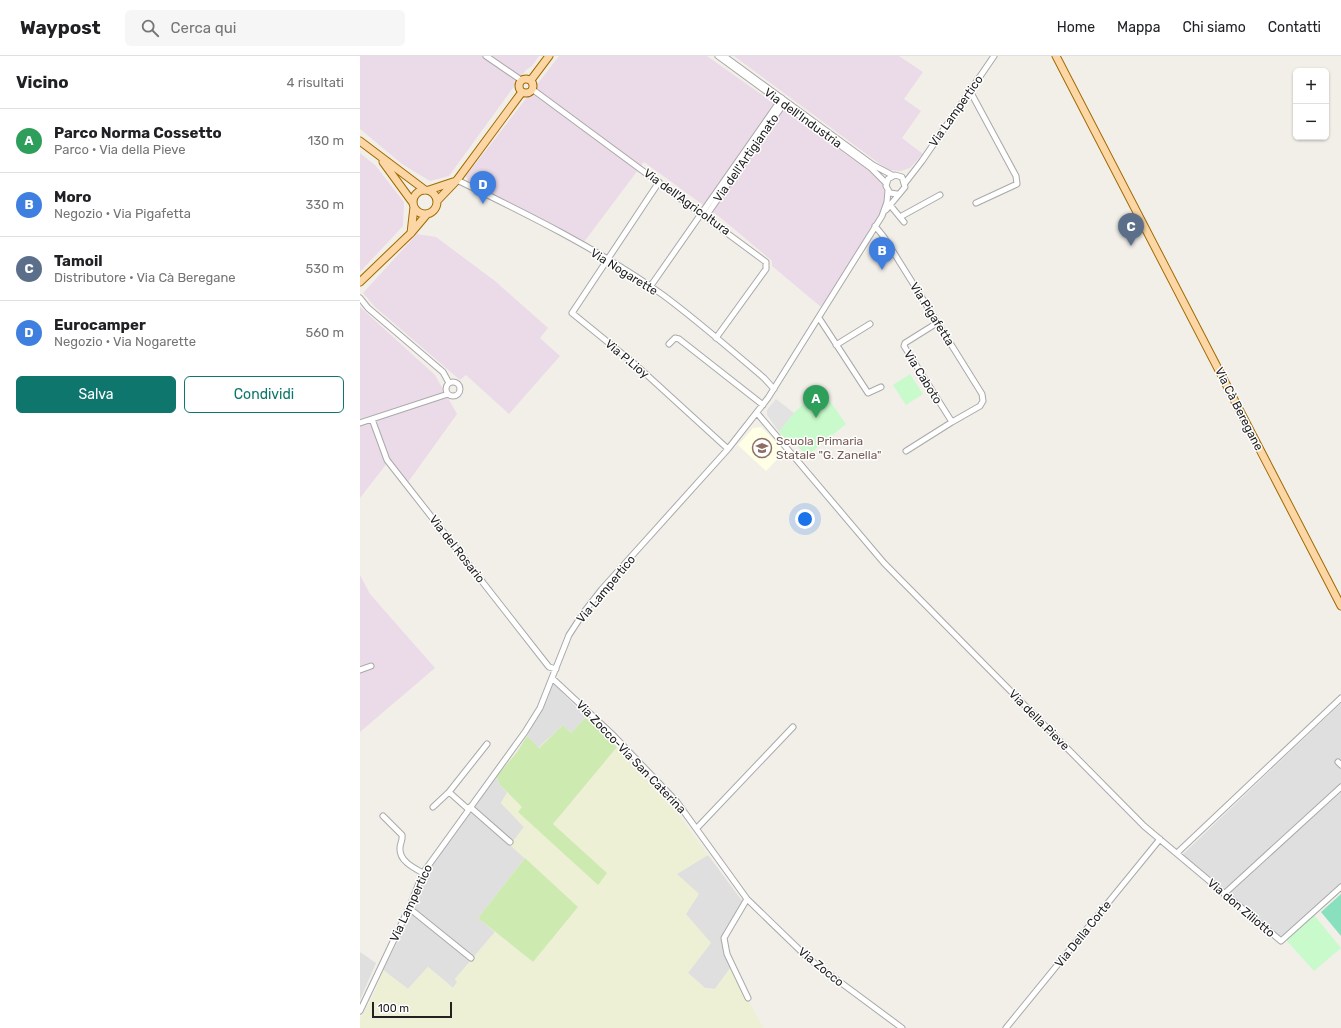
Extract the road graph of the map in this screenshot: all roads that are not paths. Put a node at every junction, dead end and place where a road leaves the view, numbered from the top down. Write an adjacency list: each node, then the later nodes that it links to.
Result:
1 (486, 56): 7 (street)
2 (549, 56): 8 (main road)
3 (718, 56): 12 (street, Via dell'Industria)
4 (724, 56): 12 (street, Via dell'Industria)
5 (994, 56): 10 (street, Via Lampertico)
6 (1056, 56): 56 (main road, Via Cà Beregane)
7 (521, 80): 8 (main road); 11 (main road)
8 (531, 80): 9 (main road)
9 (532, 89): 11 (main road); 19 (street, Via dell'Agricoltura)
10 (970, 91): 15 (street, Via Lampertico); 27 (street)
11 (522, 92): 18 (main road)
12 (783, 101): 16 (street, Via dell'Industria); 20 (street, Via dell'Industria); 32 (street, Via dell'Artigianato)
13 (360, 141): 14 (main road)
14 (380, 157): 22 (main road); 28 (main road)
15 (918, 166): 17 (street, Via Lampertico); 21 (street, Via Lampertico)
16 (892, 175): 17 (street); 20 (street)
17 (899, 176): 21 (street)
18 (457, 180): 22 (main road); 26 (main road); 35 (street, Via Nogarette)
19 (659, 182): 32 (street, Via dell'Agricoltura); 35 (street)
20 (886, 183): 23 (street, Via Lampertico)
21 (905, 183): 24 (street, Via Lampertico)
22 (427, 190): 26 (main road); 28 (main road)
23 (888, 190): 24 (street); 30 (street, Via Lampertico)
24 (897, 194): 29 (street, Via Lampertico)
25 (940, 195): 29 (street)
26 (437, 201): 31 (main road)
27 (976, 203)
28 (414, 205): 31 (main road); 34 (main road)
29 (890, 205): 30 (street, Via Lampertico)
30 (885, 211): 33 (street, Via Lampertico)
31 (427, 214): 34 (main road)
32 (704, 215): 37 (street, Via dell'Artigianato); 42 (street, Via dell'Agricoltura)
33 (876, 226): 39 (street, Via Lampertico); 40 (street, Via Pigafetta)
34 (411, 233): 36 (main road)
35 (607, 260): 37 (street, Via Nogarette); 54 (street, Via P.Lioy)
36 (360, 282)
37 (650, 287): 42 (street, Via Nogarette)
38 (360, 298): 45 (street)
39 (819, 318): 44 (street); 47 (street, Via Lampertico)
40 (937, 323): 52 (street, Via Pigafetta); 52 (street, Via Caboto)
41 (870, 324): 44 (street)
42 (716, 338): 47 (street, Via Nogarette)
43 (669, 344): 49 (street)
44 (836, 345): 46 (street)
45 (449, 383): 48 (street); 48 (street)
46 (881, 386)
47 (774, 389): 49 (street, Via Lampertico)
48 (448, 394): 51 (street)
49 (763, 405): 50 (street, Via Lampertico)
50 (756, 413): 54 (street, Via Lampertico); 70 (street, Via della Pieve)
51 (372, 419): 53 (street); 58 (street, Via del Rosario)
52 (952, 422): 55 (street)
53 (360, 423)
54 (728, 449): 58 (street, Via Lampertico)
55 (906, 451)
56 (1341, 606)
57 (371, 666): 59 (street)
58 (556, 669): 60 (street, Via Lampertico)
59 (360, 670)
60 (552, 678): 67 (street, Via Lampertico); 69 (street, Via Zocco-Via San Caterina)
61 (1341, 698): 72 (street)
62 (793, 727): 69 (street)
63 (487, 744): 65 (street)
64 (1341, 787): 75 (street)
65 (449, 792): 66 (street); 67 (street)
66 (433, 807)
67 (469, 808): 71 (street); 73 (street, Via Lampertico)
68 (383, 816): 73 (street)
69 (697, 828): 76 (street, Via Zocco-Via San Caterina)
70 (1160, 839): 72 (street, Via della Pieve); 82 (street, Via Della Corte)
71 (510, 842)
72 (1177, 853): 75 (street, Via don Ziliotto)
73 (423, 873): 77 (street, Via Lampertico)
74 (1341, 887): 75 (street, Via don Ziliotto)
75 (1224, 894)
76 (747, 899): 79 (street); 81 (street, Via Zocco)
77 (409, 908): 78 (street); 80 (street, Via Lampertico)
78 (471, 958)
79 (748, 998)
80 (360, 1011)
81 (902, 1028)
82 (1006, 1028)

